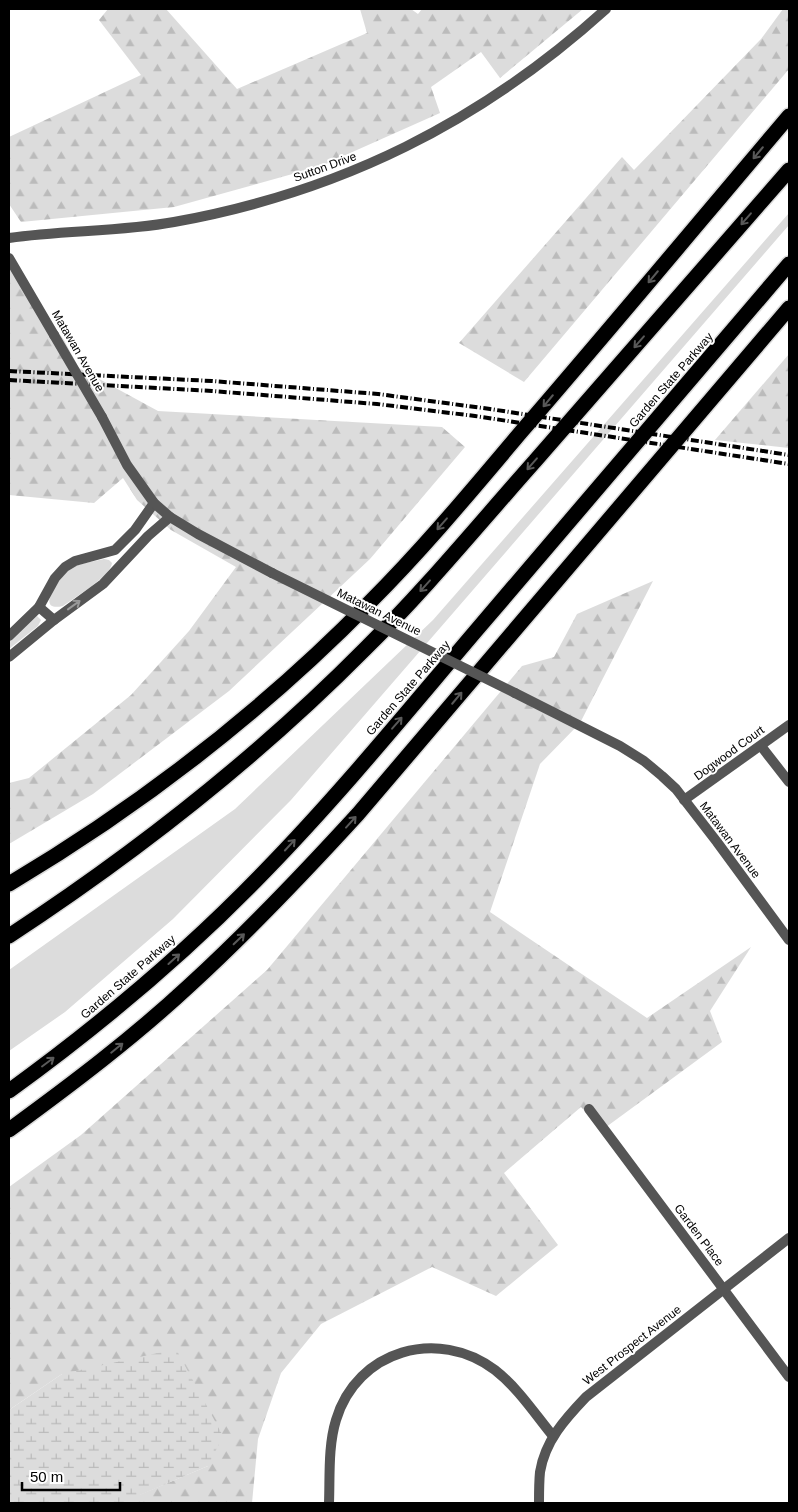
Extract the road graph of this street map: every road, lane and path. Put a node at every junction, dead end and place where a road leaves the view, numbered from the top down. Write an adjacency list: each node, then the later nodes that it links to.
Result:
1 (606, 9): 4 (street, Sutton Drive)
2 (789, 116): 20 (highway, one-way to 20)
3 (789, 170): 21 (highway, one-way to 21)
4 (9, 238)
5 (9, 258): 8 (street, Matawan Avenue, bridge)
6 (789, 264): 23 (highway, Garden State Parkway, one-way to 6)
7 (789, 308): 25 (highway, one-way to 7)
8 (154, 503): 9 (street, Matawan Avenue); 10 (street)
9 (170, 517): 11 (street); 19 (street, Matawan Avenue, bridge)
10 (115, 550): 11 (street); 12 (street)
11 (126, 562): 13 (street, one-way to 11)
12 (39, 607): 13 (street); 14 (street)
13 (54, 620): 15 (street)
14 (9, 636)
15 (9, 657)
16 (789, 725): 17 (street, Dogwood Court)
17 (760, 746): 18 (street); 19 (street, Dogwood Court)
18 (789, 782)
19 (684, 800): 22 (street, Matawan Avenue)
20 (9, 884)
21 (9, 936)
22 (789, 940)
23 (9, 1091)
24 (589, 1109): 27 (street, Garden Place)
25 (9, 1130)
26 (789, 1238): 27 (street, West Prospect Avenue)
27 (724, 1289): 28 (street, Garden Place); 29 (street, West Prospect Avenue)
28 (789, 1377)
29 (553, 1436): 30 (street); 31 (street, West Prospect Avenue)
30 (329, 1503)
31 (539, 1503)

